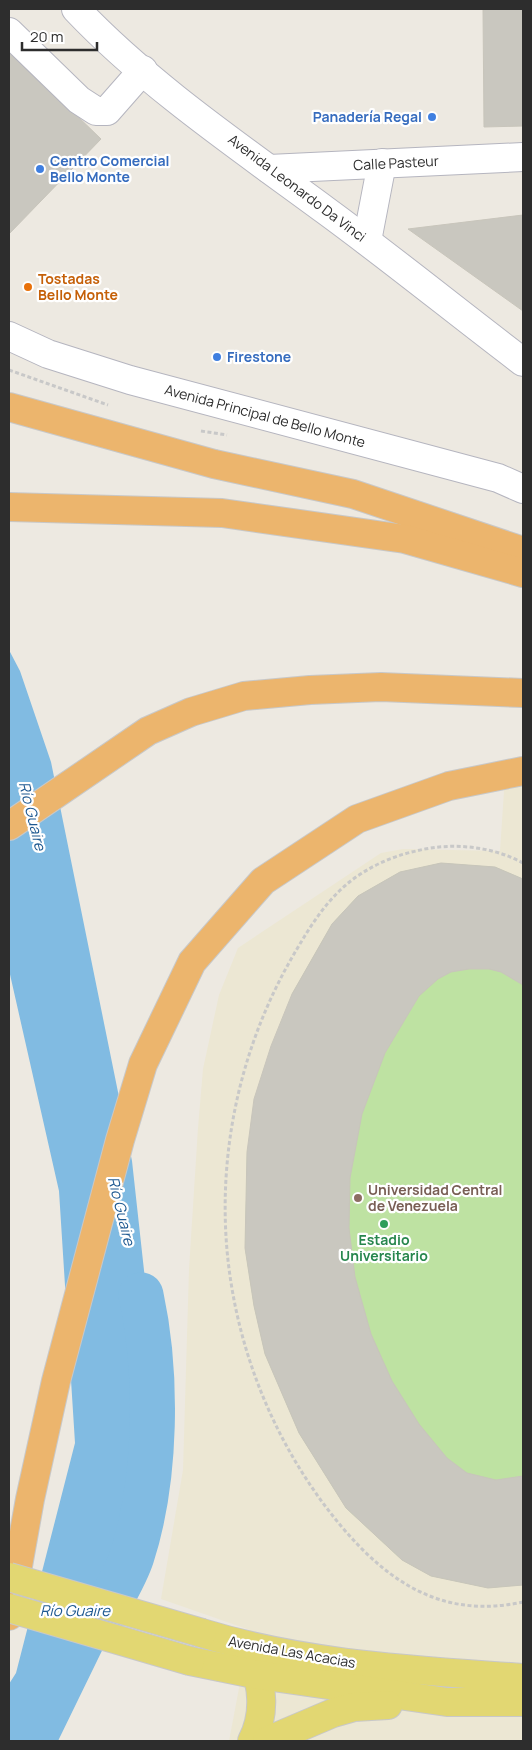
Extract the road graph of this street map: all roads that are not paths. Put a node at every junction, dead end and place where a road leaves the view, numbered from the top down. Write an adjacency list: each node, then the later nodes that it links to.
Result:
1 (76, 9): 3 (street, Avenida Leonardo Da Vinci)
2 (9, 32): 3 (street)
3 (143, 70): 6 (street, Avenida Leonardo Da Vinci)
4 (523, 157): 5 (street, Calle Pasteur)
5 (382, 163): 6 (street, Calle Pasteur); 7 (street)
6 (269, 169): 7 (street, Avenida Leonardo Da Vinci)
7 (367, 241): 9 (street, Avenida Leonardo Da Vinci)
8 (9, 336): 11 (street, Avenida Principal de Bello Monte)
9 (523, 362)
10 (9, 407): 14 (highway)
11 (511, 475): 12 (street, Avenida Principal de Bello Monte)
12 (523, 490)
13 (9, 507): 15 (highway)
14 (523, 551)
15 (523, 573)
16 (523, 693): 18 (highway)
17 (523, 771): 21 (highway)
18 (9, 826)
19 (9, 1577): 22 (main road, Avenida Las Acacias, bridge)
20 (9, 1608): 23 (main road, Avenida Las Acacias, bridge)
21 (9, 1616)
22 (243, 1646): 23 (main road); 24 (main road, Avenida Las Acacias)
23 (258, 1675): 25 (main road, Avenida Las Acacias); 27 (main road)
24 (523, 1678)
25 (447, 1702): 26 (main road, Avenida Las Acacias); 28 (main road)
26 (523, 1702)
27 (252, 1741)
28 (267, 1741)

